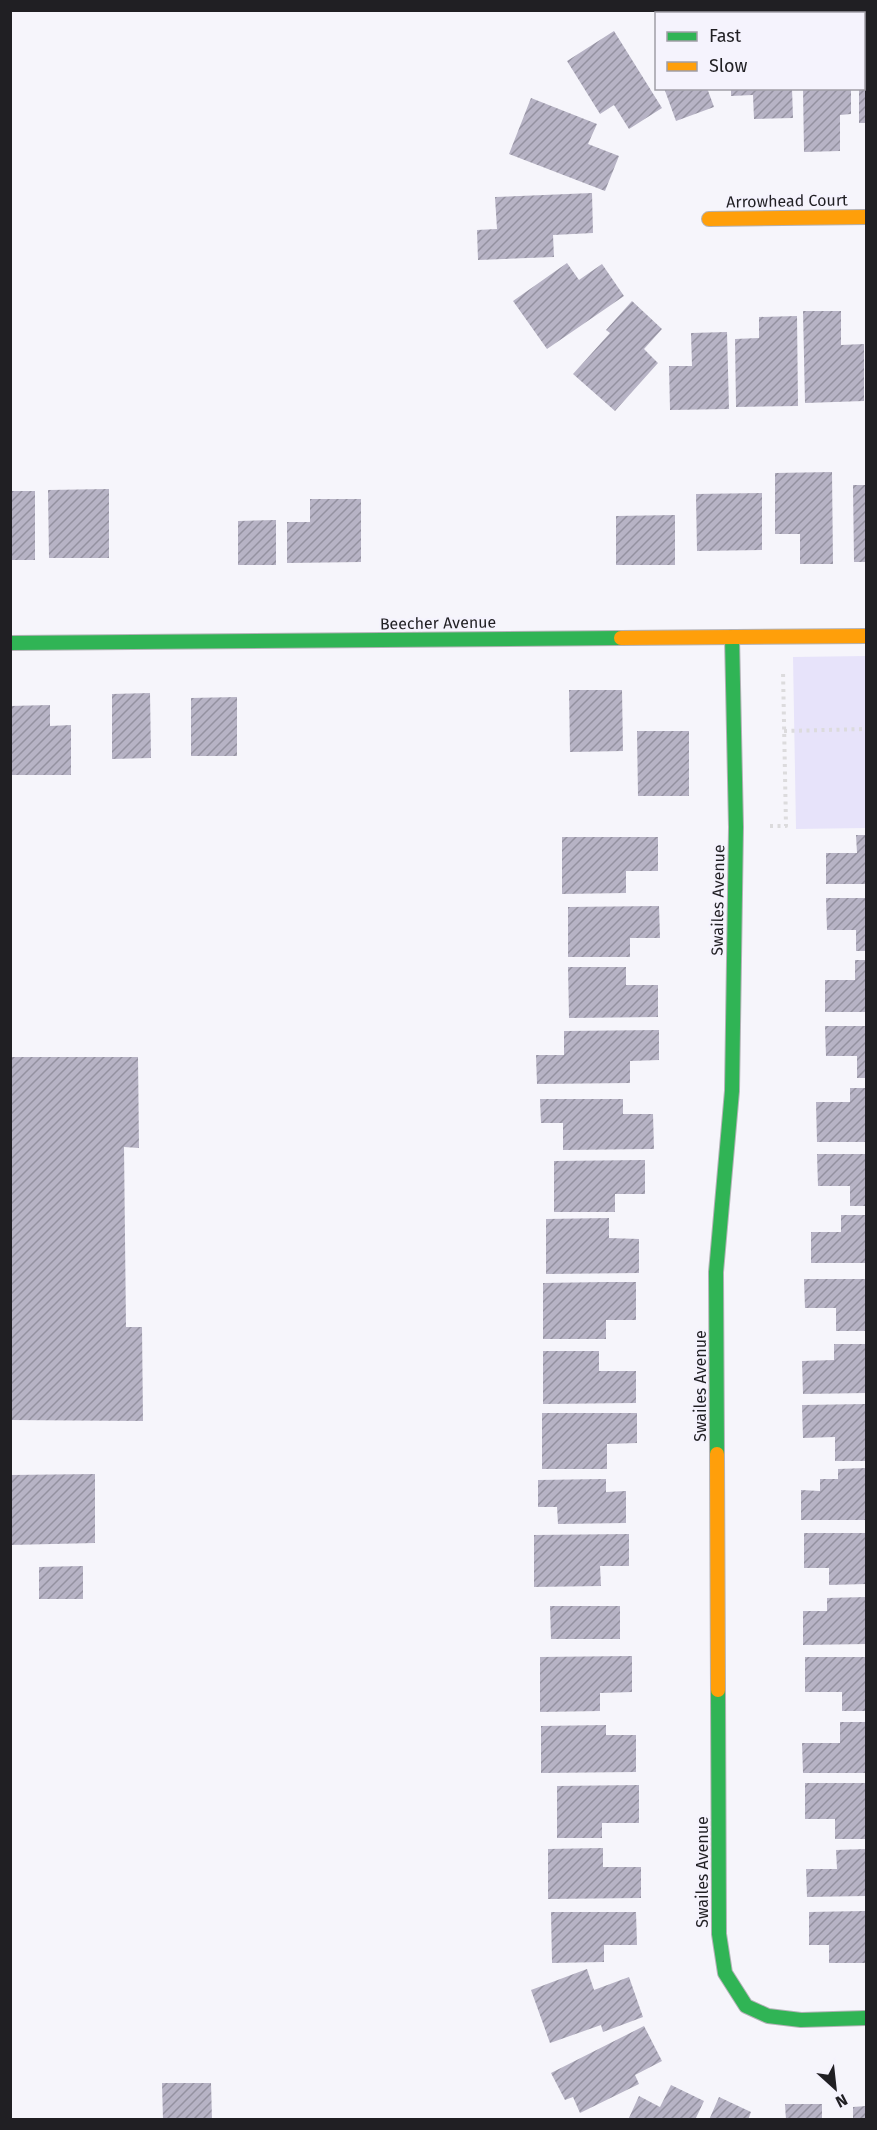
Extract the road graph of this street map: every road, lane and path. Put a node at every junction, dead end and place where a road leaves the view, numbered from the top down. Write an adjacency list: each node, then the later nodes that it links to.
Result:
1 (867, 217): 2 (street, Arrowhead Court)
2 (709, 219)
3 (867, 636): 5 (street, Beecher Avenue)
4 (732, 637): 5 (street, Beecher Avenue); 6 (street, Beecher Avenue); 9 (street, Swailes Avenue)
5 (782, 637): 8 (path)
6 (10, 643)
7 (866, 729): 8 (path)
8 (784, 731): 9 (path)
9 (736, 827): 10 (street, Swailes Avenue)
10 (867, 2018)

